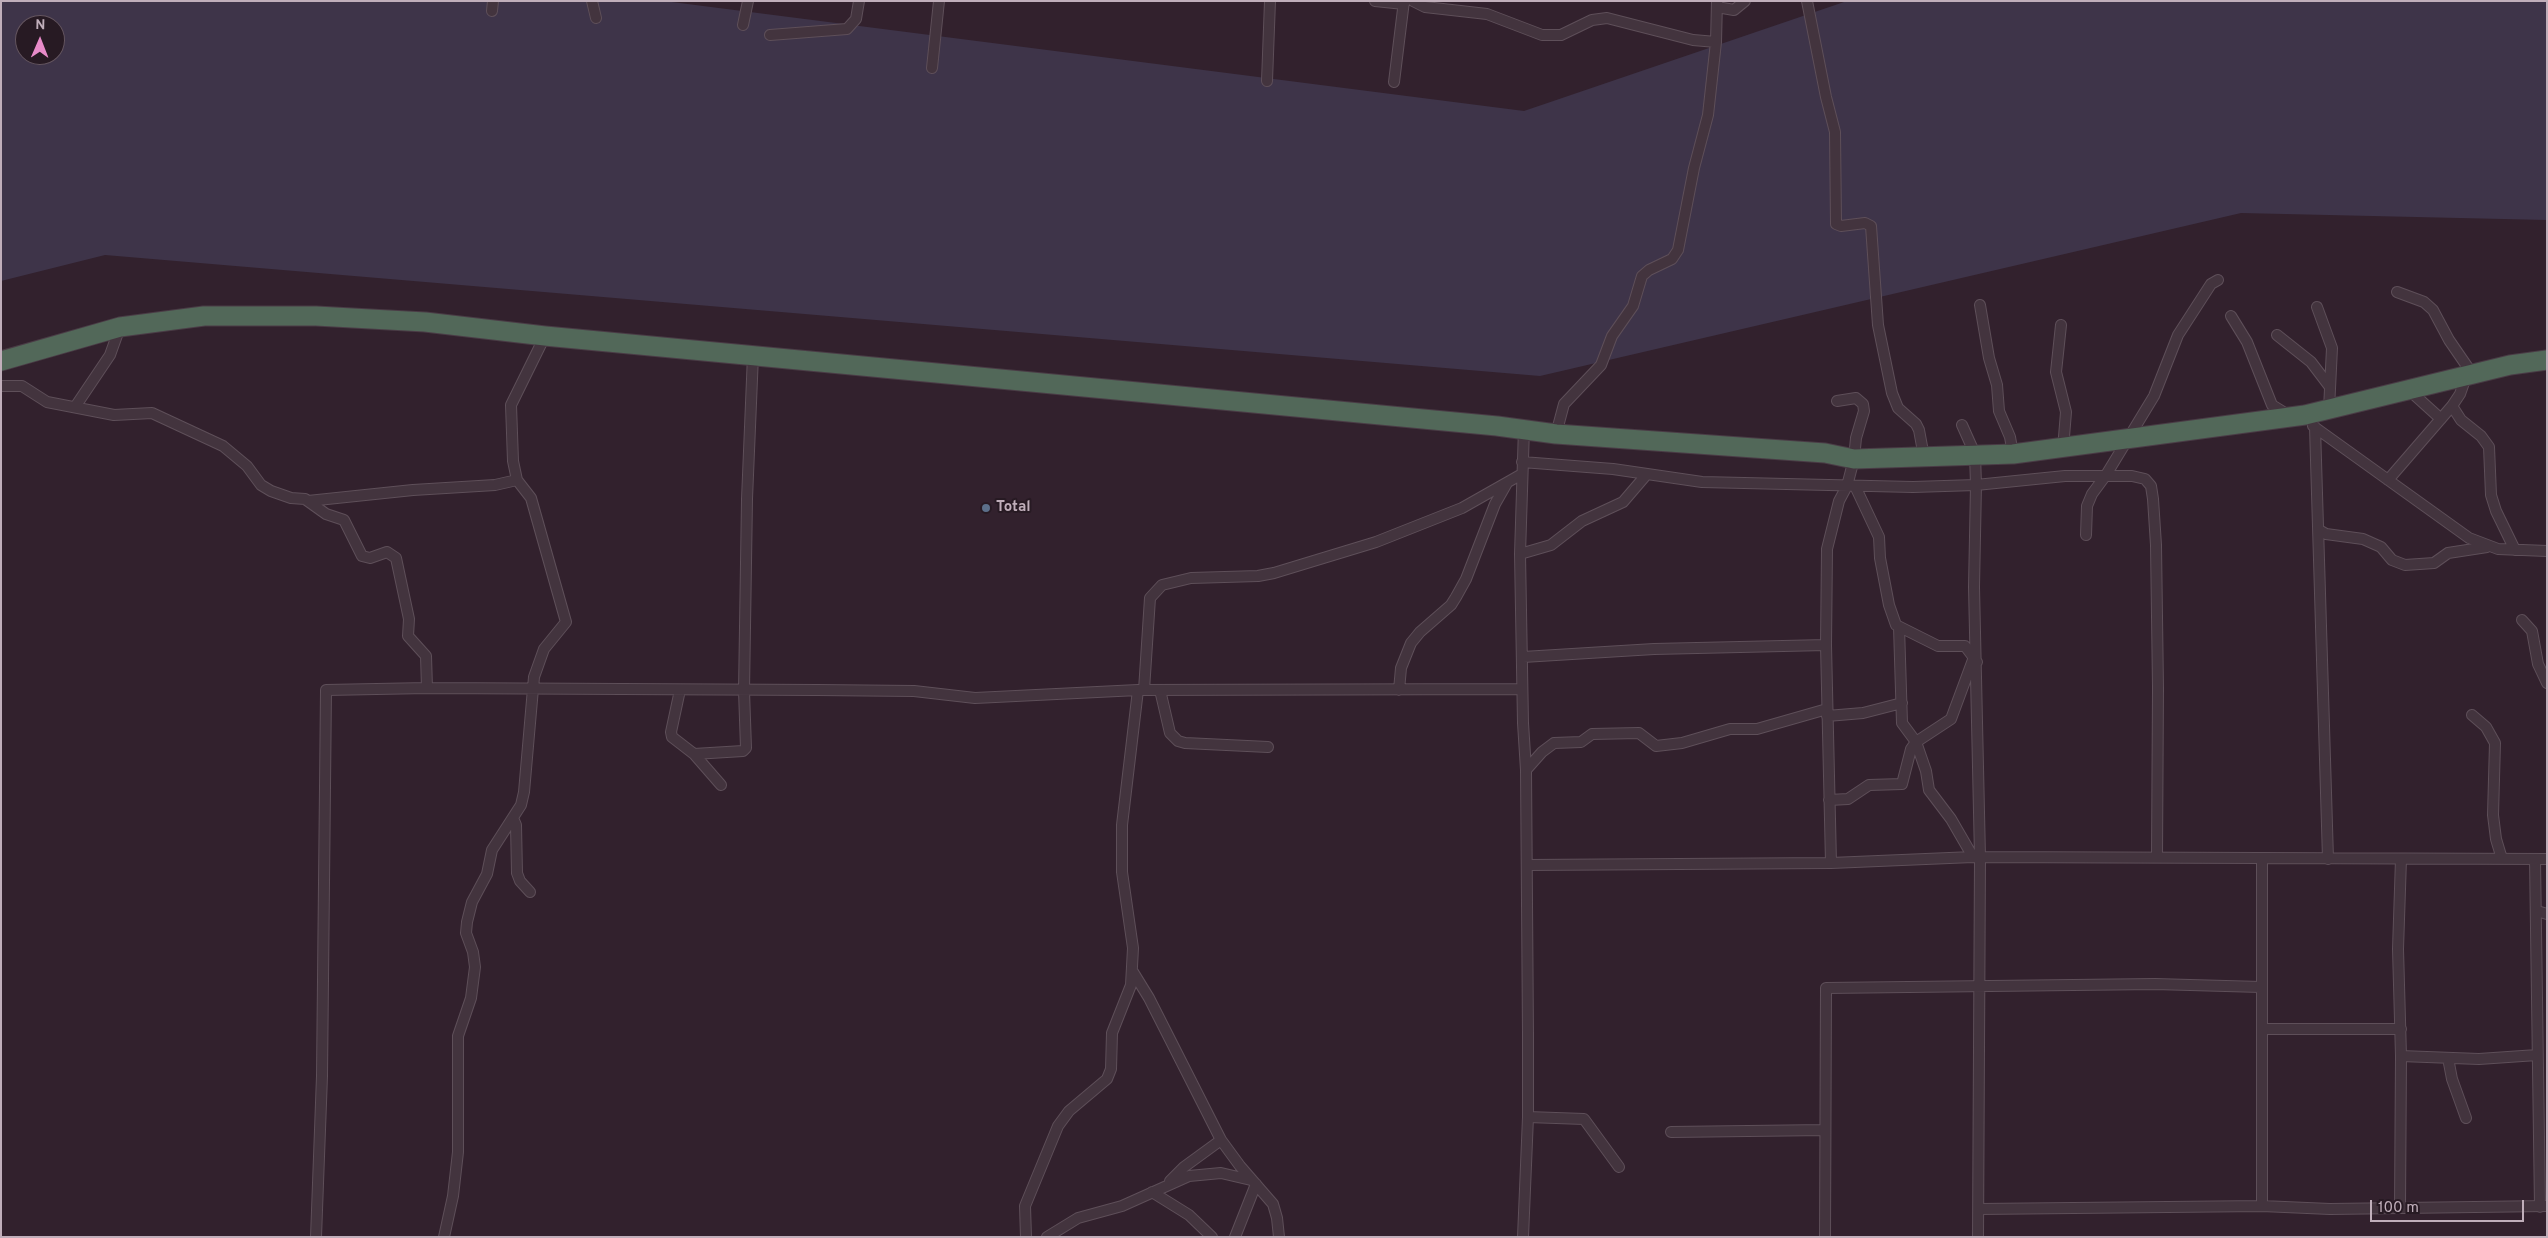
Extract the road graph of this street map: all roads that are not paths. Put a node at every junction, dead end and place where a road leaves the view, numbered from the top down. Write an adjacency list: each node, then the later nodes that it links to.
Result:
1 (592, 1): 11 (street)
2 (748, 1): 12 (street)
3 (859, 1): 13 (street)
4 (939, 1): 15 (street)
5 (1270, 1): 16 (street)
6 (1375, 1): 9 (street)
7 (1745, 1): 10 (street)
8 (1807, 1): 47 (street)
9 (1407, 2): 14 (street); 17 (street)
10 (1717, 4): 14 (street)
11 (596, 18)
12 (743, 25)
13 (770, 35)
14 (1716, 42): 42 (street)
15 (932, 68)
16 (1267, 81)
17 (1394, 82)
18 (2218, 280): 43 (street)
19 (2397, 292): 30 (street)
20 (1980, 305): 46 (street)
21 (2317, 307): 31 (street)
22 (2231, 316): 38 (street)
23 (2062, 325): 44 (street)
24 (120, 327): 26 (highway); 28 (highway); 36 (street)
25 (2277, 335): 31 (street)
26 (545, 336): 27 (highway); 53 (street)
27 (753, 355): 41 (highway); 78 (street)
28 (1, 360)
29 (2547, 360): 30 (highway)
30 (2469, 376): 33 (highway); 35 (street)
31 (2330, 387): 37 (street)
32 (4, 388): 36 (street)
33 (2408, 390): 37 (highway); 39 (street)
34 (1837, 401): 48 (street)
35 (2452, 406): 39 (street); 62 (street)
36 (74, 407): 58 (street)
37 (2329, 409): 38 (highway)
38 (2304, 420): 43 (highway); 54 (street); 59 (street)
39 (2441, 420): 54 (street)
40 (1962, 424): 45 (street)
41 (1524, 428): 42 (highway); 49 (street)
42 (1556, 434): 48 (highway)
43 (2127, 440): 44 (highway); 52 (street)
44 (2063, 449): 46 (highway)
45 (1975, 454): 46 (highway); 47 (highway); 56 (street)
46 (2013, 454)
47 (1924, 457): 48 (highway)
48 (1854, 459): 57 (street)
49 (1522, 462): 50 (street); 51 (street)
50 (1522, 474): 55 (street); 64 (street)
51 (1647, 474): 57 (street); 64 (street)
52 (2106, 475): 56 (street); 60 (street); 90 (street)
53 (517, 480): 58 (street); 72 (street)
54 (2388, 480): 61 (street)
55 (1508, 482): 75 (street); 77 (street)
56 (1976, 485): 57 (street); 69 (street)
57 (1851, 486): 66 (street); 67 (street)
58 (308, 501): 71 (street)
59 (2319, 530): 61 (street); 92 (street)
60 (2086, 535)
61 (2488, 546): 62 (street)
62 (2515, 550): 63 (street)
63 (2547, 551)
64 (1520, 554): 68 (street)
65 (2522, 620): 70 (street)
66 (1899, 627): 69 (street); 79 (street)
67 (1826, 644): 68 (street); 80 (street)
68 (1523, 657): 73 (street)
69 (1975, 659): 82 (street); 89 (street)
70 (2547, 683)
71 (427, 688): 72 (street); 122 (street)
72 (534, 689): 74 (street); 88 (street)
73 (1522, 689): 77 (street); 85 (street)
74 (680, 690): 78 (street); 84 (street)
75 (1141, 690): 76 (street); 78 (street); 101 (street)
76 (1160, 690): 77 (street); 83 (street)
77 (1399, 690)
78 (744, 691): 84 (street)
79 (1902, 703): 80 (street); 82 (street)
80 (1827, 713): 85 (street); 87 (street)
81 (2472, 715): 94 (street)
82 (1916, 742): 87 (street); 89 (street)
83 (1268, 747)
84 (694, 754): 86 (street)
85 (1526, 770): 98 (street)
86 (721, 785)
87 (1829, 800): 97 (street)
88 (513, 818): 99 (street); 123 (street)
89 (1976, 857): 90 (street); 97 (street); 102 (street)
90 (2157, 857): 91 (street)
91 (2262, 858): 92 (street); 103 (street)
92 (2328, 859): 93 (street)
93 (2401, 859): 94 (street); 105 (street)
94 (2502, 859): 95 (street)
95 (2535, 859): 96 (street); 100 (street)
96 (2547, 859)
97 (1831, 863): 98 (street)
98 (1527, 865): 109 (street)
99 (530, 892)
100 (2542, 913): 107 (street)
101 (1133, 972): 113 (street); 124 (street)
102 (1980, 987): 103 (street); 111 (street); 121 (street)
103 (2261, 987): 104 (street)
104 (2262, 1029): 105 (street); 118 (street)
105 (2401, 1029): 106 (street)
106 (2401, 1056): 108 (street); 119 (street)
107 (2537, 1056): 108 (street); 120 (street)
108 (2448, 1058): 110 (street)
109 (1528, 1117): 114 (street); 129 (street)
110 (2466, 1118)
111 (1825, 1130): 112 (street); 130 (street)
112 (1671, 1132)
113 (1221, 1140): 115 (street); 116 (street)
114 (1619, 1167)
115 (1254, 1182): 116 (street); 127 (street); 128 (street)
116 (1168, 1184): 117 (street)
117 (1152, 1192): 125 (street); 126 (street)
118 (2262, 1206): 119 (street); 121 (street)
119 (2400, 1207): 120 (street)
120 (2544, 1207)
121 (1979, 1210): 131 (street)
122 (316, 1237)
123 (444, 1237)
124 (1026, 1237)
125 (1048, 1237)
126 (1212, 1237)
127 (1235, 1237)
128 (1279, 1237)
129 (1523, 1237)
130 (1825, 1237)
131 (1978, 1237)

